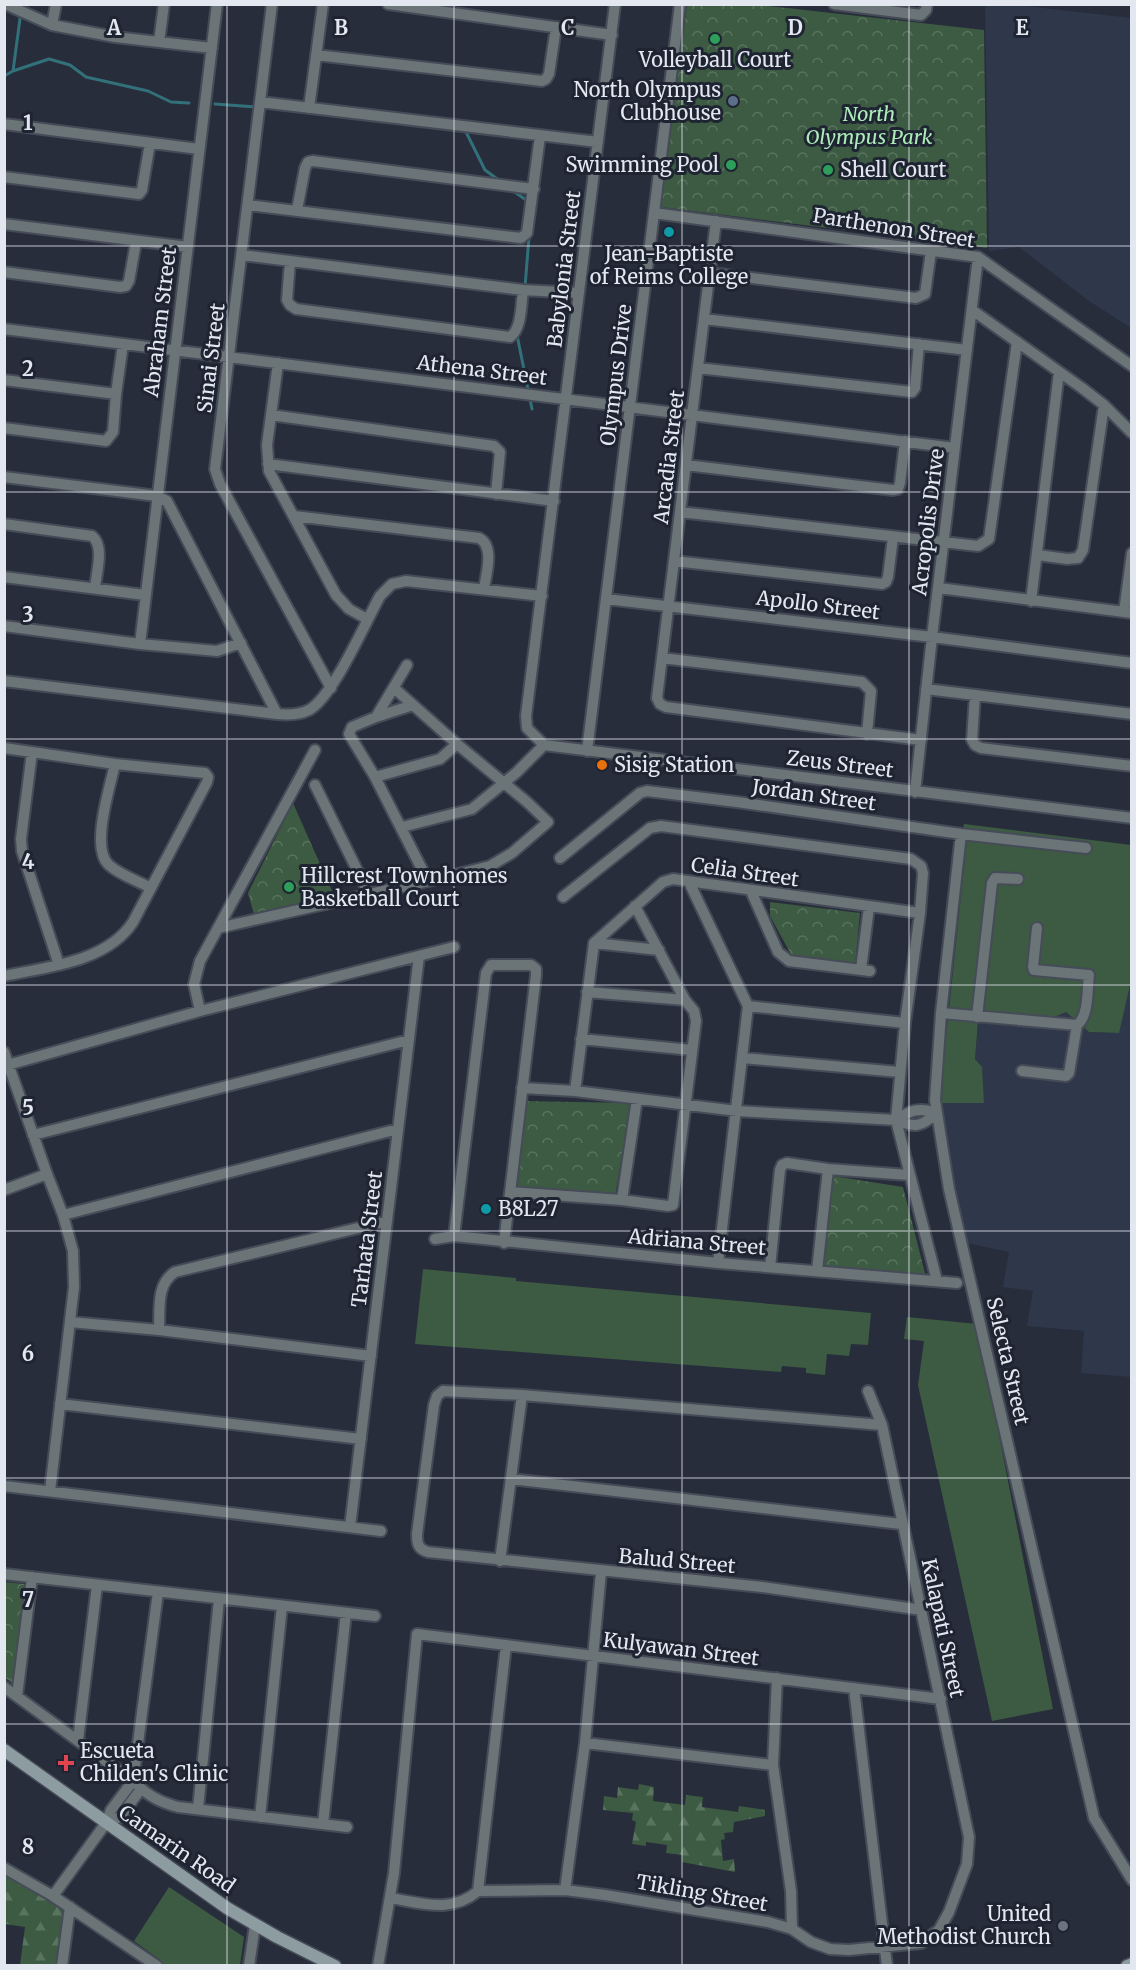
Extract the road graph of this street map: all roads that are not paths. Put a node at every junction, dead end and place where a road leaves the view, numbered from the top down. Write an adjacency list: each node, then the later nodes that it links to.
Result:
1 (56, 4): 13 (street)
2 (164, 4): 16 (street)
3 (217, 4): 17 (street, Abraham Street)
4 (272, 4): 19 (street, Sinai Street)
5 (323, 4): 18 (street)
6 (388, 4): 14 (street)
7 (615, 4): 15 (street, Babylonia Street)
8 (680, 4): 30 (street, Olympus Drive)
9 (834, 4): 11 (street)
10 (7, 5): 13 (street)
11 (869, 7): 12 (street)
12 (926, 9)
13 (52, 25): 16 (street)
14 (556, 27): 15 (street); 18 (street)
15 (612, 35): 23 (street, Babylonia Street)
16 (159, 42): 17 (street)
17 (212, 48): 25 (street, Abraham Street)
18 (316, 55): 20 (street)
19 (260, 102): 20 (street); 28 (street, Sinai Street)
20 (309, 108): 22 (street)
21 (4, 124): 24 (street)
22 (540, 136): 23 (street); 27 (street)
23 (598, 142): 42 (street, Babylonia Street)
24 (150, 143): 25 (street); 26 (street)
25 (199, 149): 34 (street, Abraham Street)
26 (4, 177)
27 (534, 189): 29 (street); 29 (street)
28 (248, 205): 29 (street); 36 (street, Sinai Street)
29 (297, 210)
30 (654, 213): 31 (street, Parthenon Street); 60 (street, Olympus Drive)
31 (716, 221): 35 (street, Parthenon Street); 40 (street, Arcadia Street)
32 (4, 224): 33 (street)
33 (136, 242): 34 (street); 39 (street)
34 (188, 248): 50 (street, Abraham Street)
35 (931, 251): 37 (street, Parthenon Street); 40 (street)
36 (242, 255): 38 (street); 51 (street, Sinai Street)
37 (978, 257): 43 (street, Acropolis Drive); 53 (street, Parthenon Street)
38 (290, 261): 41 (street); 41 (street)
39 (4, 272)
40 (710, 273): 44 (street, Arcadia Street)
41 (523, 290): 42 (street)
42 (579, 293): 58 (street, Babylonia Street)
43 (972, 310): 46 (street); 49 (street, Acropolis Drive)
44 (704, 319): 48 (street); 54 (street, Arcadia Street)
45 (4, 329): 47 (street, Athena Street)
46 (1017, 342): 55 (street); 77 (street)
47 (123, 344): 50 (street, Athena Street); 57 (street)
48 (920, 344): 49 (street); 54 (street)
49 (967, 350): 66 (street, Acropolis Drive)
50 (175, 351): 51 (street, Athena Street); 71 (street, Abraham Street)
51 (229, 357): 52 (street, Athena Street); 100 (street, Sinai Street)
52 (278, 363): 58 (street, Athena Street); 62 (street)
53 (1131, 366)
54 (698, 368): 61 (street, Arcadia Street)
55 (1059, 372): 59 (street); 79 (street)
56 (4, 380): 57 (street)
57 (116, 394): 63 (street)
58 (566, 399): 60 (street, Athena Street); 72 (street, Babylonia Street)
59 (1104, 405): 64 (street); 79 (street)
60 (630, 407): 61 (street, Athena Street); 87 (street, Olympus Drive)
61 (692, 414): 65 (street, Athena Street); 68 (street, Arcadia Street)
62 (271, 415): 67 (street); 70 (street)
63 (4, 428)
64 (1131, 433)
65 (905, 441): 66 (street, Athena Street); 68 (street)
66 (956, 448): 77 (street, Acropolis Drive)
67 (268, 464): 70 (street); 74 (street)
68 (686, 465): 73 (street, Arcadia Street)
69 (4, 477): 71 (street)
70 (496, 494): 72 (street)
71 (157, 496): 85 (street, Abraham Street); 94 (street)
72 (554, 501): 86 (street, Babylonia Street)
73 (680, 512): 76 (street); 80 (street, Arcadia Street)
74 (294, 516): 84 (street); 91 (street)
75 (4, 524): 82 (street)
76 (893, 537): 77 (street); 80 (street)
77 (944, 542): 83 (street, Acropolis Drive)
78 (1131, 553): 90 (street)
79 (1038, 555): 88 (street)
80 (674, 561): 89 (street, Arcadia Street)
81 (4, 577): 82 (street)
82 (95, 588): 85 (street)
83 (939, 588): 88 (street); 93 (street, Acropolis Drive)
84 (484, 590): 86 (street); 91 (street)
85 (145, 595): 95 (street, Abraham Street)
86 (542, 596): 111 (street, Babylonia Street)
87 (606, 599): 89 (street, Apollo Street); 114 (street, Olympus Drive)
88 (1031, 601): 90 (street)
89 (669, 606): 93 (street, Apollo Street); 96 (street, Arcadia Street)
90 (1128, 613)
91 (367, 619): 100 (street)
92 (4, 626): 95 (street)
93 (932, 637): 97 (street, Apollo Street); 102 (street, Acropolis Drive)
94 (241, 643): 95 (street); 105 (street)
95 (140, 644)
96 (662, 658): 108 (street, Arcadia Street); 108 (street)
97 (1131, 663)
98 (407, 665): 101 (street)
99 (4, 681): 105 (street)
100 (331, 688): 105 (street)
101 (394, 688): 104 (street); 107 (street)
102 (926, 689): 103 (street); 109 (street, Acropolis Drive)
103 (975, 695): 106 (street); 117 (street)
104 (413, 705): 107 (street); 110 (street)
105 (278, 714)
106 (1131, 714)
107 (376, 717): 118 (street)
108 (867, 734): 109 (street)
109 (921, 740): 121 (street, Acropolis Drive)
110 (457, 744): 118 (street); 119 (street)
111 (544, 745): 114 (street, Zeus Street); 119 (street)
112 (4, 748): 115 (street)
113 (315, 750): 137 (street)
114 (588, 751): 121 (street, Zeus Street)
115 (32, 752): 116 (street); 143 (street)
116 (115, 764): 130 (street); 130 (street)
117 (1131, 766)
118 (375, 777): 123 (street)
119 (504, 783): 123 (street); 128 (street)
120 (315, 785): 132 (street)
121 (915, 792): 122 (street, Zeus Street)
122 (1131, 818)
123 (402, 827): 128 (street)
124 (961, 834): 125 (street, Jordan Street); 126 (street, Jordan Street); 149 (street, Selecta Street)
125 (1086, 848)
126 (560, 858)
127 (1018, 879): 150 (street)
128 (428, 881): 132 (street)
129 (689, 882): 131 (street, Celia Street); 134 (street, Celia Street); 147 (street)
130 (151, 888): 143 (street)
131 (751, 891): 135 (street, Celia Street); 135 (street)
132 (369, 894): 137 (street)
133 (563, 897): 136 (street)
134 (635, 906): 139 (street, Celia Street); 141 (street)
135 (869, 907): 136 (street, Celia Street)
136 (920, 913): 151 (street)
137 (218, 928): 148 (street)
138 (1037, 928): 152 (street)
139 (594, 943): 141 (street); 145 (street)
140 (454, 947): 142 (street)
141 (659, 950): 146 (street)
142 (419, 956): 148 (street); 154 (street, Tarhata Street)
143 (59, 964): 144 (street)
144 (4, 976)
145 (587, 992): 146 (street); 153 (street)
146 (685, 1000): 155 (street)
147 (748, 1006): 151 (street); 157 (street)
148 (200, 1011): 158 (street)
149 (941, 1013): 150 (street); 166 (street, Selecta Street)
150 (977, 1017): 152 (street)
151 (905, 1023): 160 (street)
152 (1077, 1026): 159 (street)
153 (581, 1039): 155 (street); 162 (street)
154 (409, 1040): 168 (street, Tarhata Street); 169 (street)
155 (691, 1050): 164 (street)
156 (4, 1052): 158 (street)
157 (743, 1058): 160 (street); 165 (street)
158 (7, 1065): 169 (street)
159 (1022, 1071)
160 (899, 1072): 167 (street)
161 (522, 1088): 162 (street); 174 (street); 178 (street)
162 (575, 1091): 163 (street)
163 (637, 1099): 164 (street); 175 (street)
164 (686, 1104): 165 (street); 175 (street)
165 (737, 1111): 167 (street); 181 (street)
166 (936, 1113): 167 (street); 230 (street, Selecta Street)
167 (896, 1120): 172 (street)
168 (398, 1129): 176 (street); 177 (street, Tarhata Street)
169 (33, 1135): 171 (street)
170 (828, 1169): 172 (street); 182 (street); 183 (street)
171 (46, 1174): 173 (street); 176 (street)
172 (909, 1175): 184 (street)
173 (4, 1190)
174 (510, 1192): 175 (street); 180 (street)
175 (622, 1200)
176 (63, 1215): 186 (street)
177 (387, 1221): 187 (street); 188 (street, Tarhata Street)
178 (454, 1236): 179 (street, Adriana Street); 180 (street, Adriana Street)
179 (435, 1239)
180 (504, 1243): 181 (street, Adriana Street)
181 (718, 1263): 182 (street, Adriana Street)
182 (770, 1267): 183 (street, Adriana Street)
183 (817, 1271): 184 (street, Adriana Street)
184 (937, 1281): 185 (street, Adriana Street)
185 (957, 1283)
186 (70, 1322): 187 (street); 191 (street)
187 (159, 1330): 188 (street)
188 (371, 1356): 193 (street, Tarhata Street)
189 (868, 1391): 192 (street, Kalapati Street)
190 (522, 1395): 192 (street); 194 (street); 200 (street, Balud Street)
191 (60, 1404): 193 (street); 196 (street)
192 (882, 1425): 197 (street, Kalapati Street)
193 (360, 1439): 198 (street, Tarhata Street)
194 (511, 1479): 197 (street); 200 (street)
195 (4, 1486): 196 (street)
196 (50, 1491): 198 (street)
197 (901, 1524): 208 (street, Kalapati Street)
198 (350, 1527): 199 (street)
199 (381, 1531)
200 (500, 1561): 201 (street, Balud Street)
201 (601, 1572): 208 (street, Balud Street); 212 (street)
202 (4, 1574): 203 (street)
203 (32, 1578): 204 (street); 216 (street)
204 (97, 1585): 205 (street); 218 (street)
205 (158, 1592): 206 (street); 222 (street)
206 (219, 1599): 207 (street); 223 (street)
207 (282, 1606): 209 (street); 224 (street)
208 (922, 1610): 217 (street, Kalapati Street)
209 (346, 1613): 210 (street); 226 (street)
210 (375, 1616)
211 (506, 1645): 212 (street, Kulyawan Street); 232 (street); 234 (street, Kulyawan Street)
212 (593, 1656): 213 (street, Kulyawan Street); 219 (street)
213 (777, 1678): 215 (street, Kulyawan Street); 221 (street)
214 (4, 1688): 216 (street)
215 (854, 1688): 217 (street, Kulyawan Street); 238 (street)
216 (17, 1696): 218 (street)
217 (940, 1699): 229 (street, Kalapati Street)
218 (78, 1740): 222 (street)
219 (585, 1743): 221 (street); 231 (street)
220 (4, 1750): 225 (main road, Camarin Road)
221 (773, 1765): 237 (street)
222 (137, 1785): 223 (street); 225 (street)
223 (198, 1809): 224 (street)
224 (260, 1817): 226 (street)
225 (106, 1823): 233 (street); 236 (main road, Camarin Road)
226 (323, 1824): 227 (street)
227 (347, 1827)
228 (4, 1868): 233 (street)
229 (964, 1874): 238 (street, Tikling Street)
230 (1131, 1880)
231 (565, 1890): 232 (street, Tikling Street); 237 (street, Tikling Street)
232 (478, 1891): 234 (street, Tikling Street)
233 (53, 1896): 235 (street)
234 (390, 1898): 244 (street)
235 (70, 1907): 240 (street); 241 (street)
236 (255, 1925): 242 (street); 243 (main road, Camarin Road)
237 (792, 1929): 238 (street, Tikling Street)
238 (885, 1947): 245 (street)
239 (1131, 1964): 246 (main road)
240 (62, 1965)
241 (157, 1965)
242 (249, 1965)
243 (334, 1965)
244 (378, 1965)
245 (887, 1965)
246 (1127, 1965)

